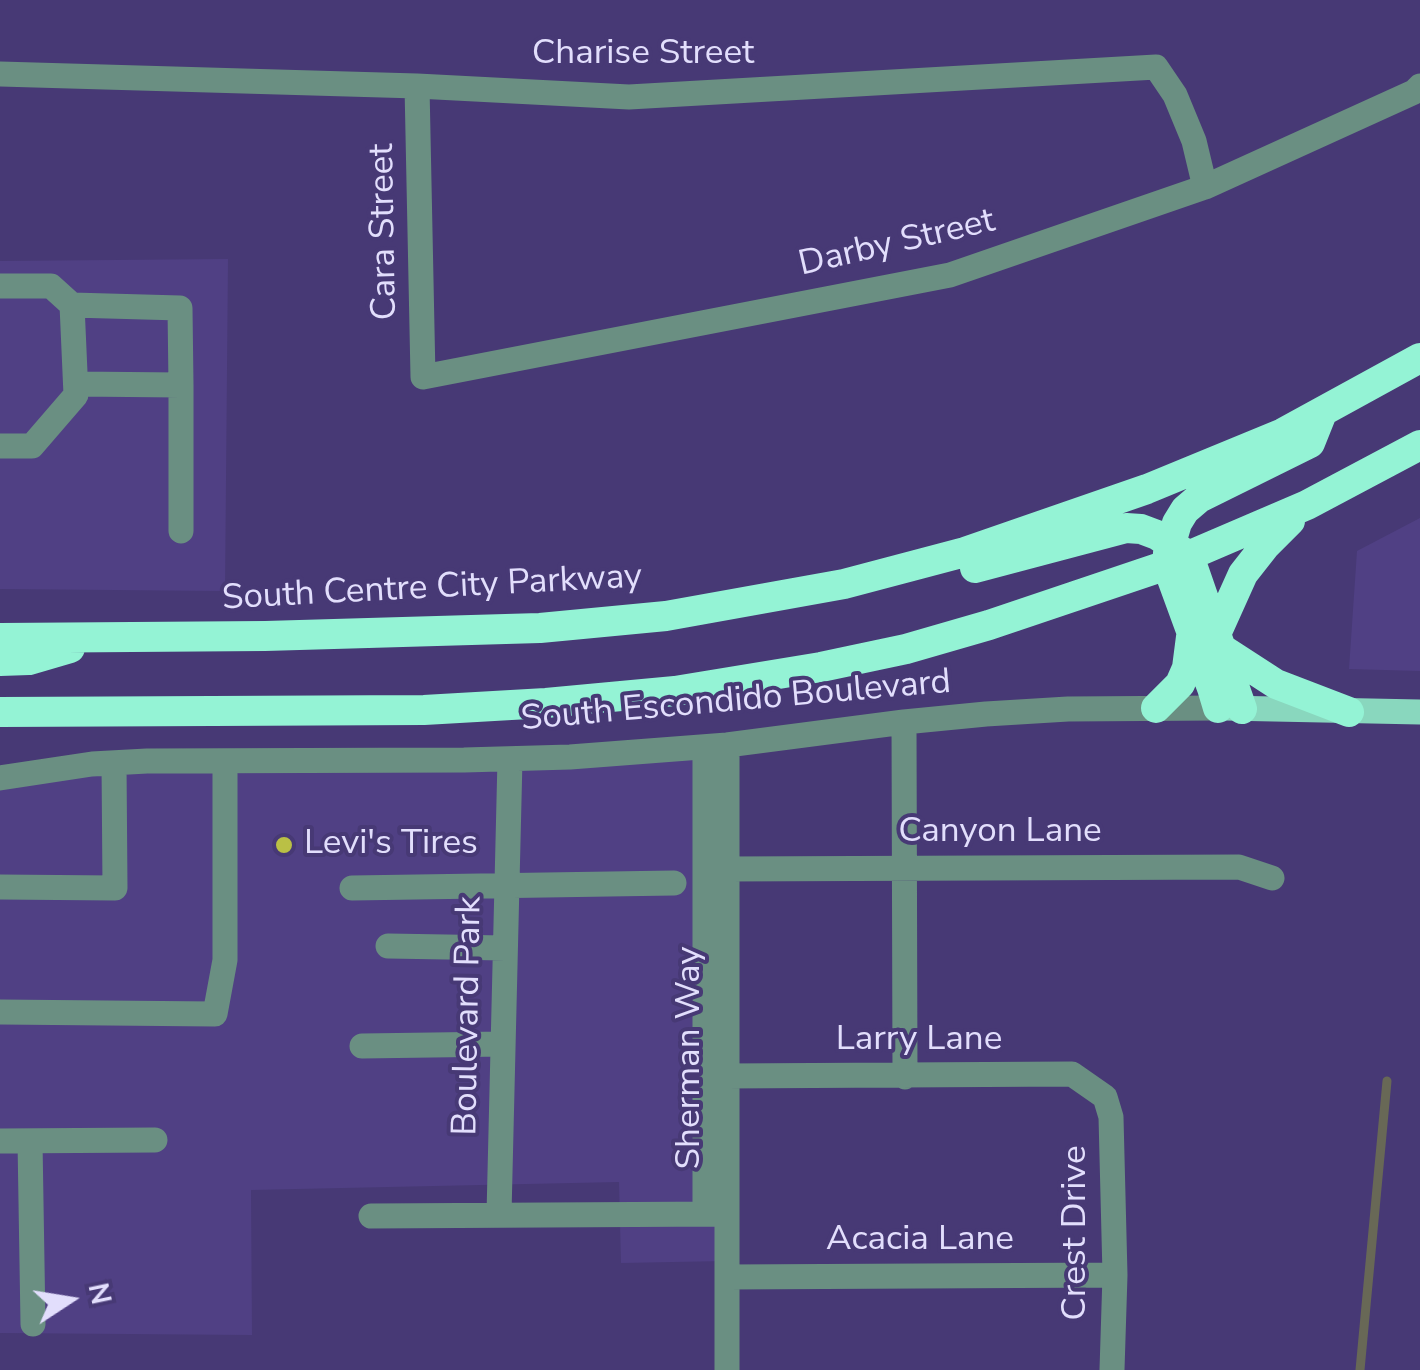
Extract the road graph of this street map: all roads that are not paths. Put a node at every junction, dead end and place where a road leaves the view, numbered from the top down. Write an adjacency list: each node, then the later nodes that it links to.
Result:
1 (0, 74): 2 (street, Charise Street)
2 (417, 86): 4 (street, Charise Street); 8 (street, Cara Street)
3 (1420, 86): 4 (street, Darby Street)
4 (1205, 188): 8 (street, Darby Street)
5 (0, 286): 6 (street)
6 (72, 305): 9 (street); 10 (street)
7 (1420, 358): 11 (highway, South Centre City Parkway)
8 (424, 377)
9 (76, 384): 10 (street); 12 (street)
10 (181, 385): 15 (street)
11 (1322, 413): 16 (highway); 17 (highway, South Centre City Parkway)
12 (0, 446)
13 (1420, 446): 14 (highway)
14 (1307, 505): 16 (highway); 20 (highway)
15 (181, 530)
16 (1175, 555): 17 (highway); 20 (highway); 24 (highway)
17 (844, 584): 19 (highway, South Centre City Parkway)
18 (0, 638): 19 (highway, South Centre City Parkway)
19 (102, 639): 21 (highway)
20 (1210, 639): 22 (highway); 23 (highway); 26 (highway)
21 (0, 660)
22 (1156, 708): 23 (street, South Escondido Boulevard); 28 (street, South Escondido Boulevard)
23 (1230, 708): 26 (main road, South Escondido Boulevard)
24 (133, 711): 25 (highway); 29 (highway)
25 (0, 712)
26 (1348, 712): 27 (main road, South Escondido Boulevard)
27 (1420, 712)
28 (904, 722): 30 (street, South Escondido Boulevard); 35 (street)
29 (0, 729)
30 (716, 746): 31 (street, South Escondido Boulevard); 36 (street, Sherman Way); 54 (street)
31 (510, 759): 32 (street, South Escondido Boulevard); 39 (street, Boulevard Park)
32 (225, 761): 33 (street, South Escondido Boulevard); 44 (street)
33 (114, 763): 34 (street, South Escondido Boulevard); 40 (street)
34 (0, 778)
35 (905, 868): 36 (street, Canyon Lane); 37 (street, Canyon Lane); 48 (street)
36 (726, 869): 47 (street, Sherman Way)
37 (1272, 878)
38 (674, 882): 39 (street)
39 (507, 885): 41 (street); 43 (street, Boulevard Park)
40 (0, 887)
41 (352, 888)
42 (388, 946): 43 (street)
43 (505, 948): 45 (street, Boulevard Park)
44 (0, 1012)
45 (503, 1044): 46 (street); 53 (street, Boulevard Park)
46 (362, 1046)
47 (726, 1076): 48 (street, Larry Lane); 54 (street, Sherman Way)
48 (905, 1077): 49 (street, Larry Lane)
49 (1105, 1097): 56 (street, Crest Drive)
50 (155, 1140): 52 (street)
51 (0, 1141): 52 (street)
52 (30, 1141): 58 (street)
53 (499, 1214): 54 (street); 55 (street)
54 (716, 1214): 57 (street, Sherman Way)
55 (371, 1216)
56 (1114, 1274): 57 (street, Acacia Lane); 60 (street, Crest Drive)
57 (727, 1277): 59 (street, Sherman Way)
58 (33, 1324)
59 (727, 1370)
60 (1112, 1370)

